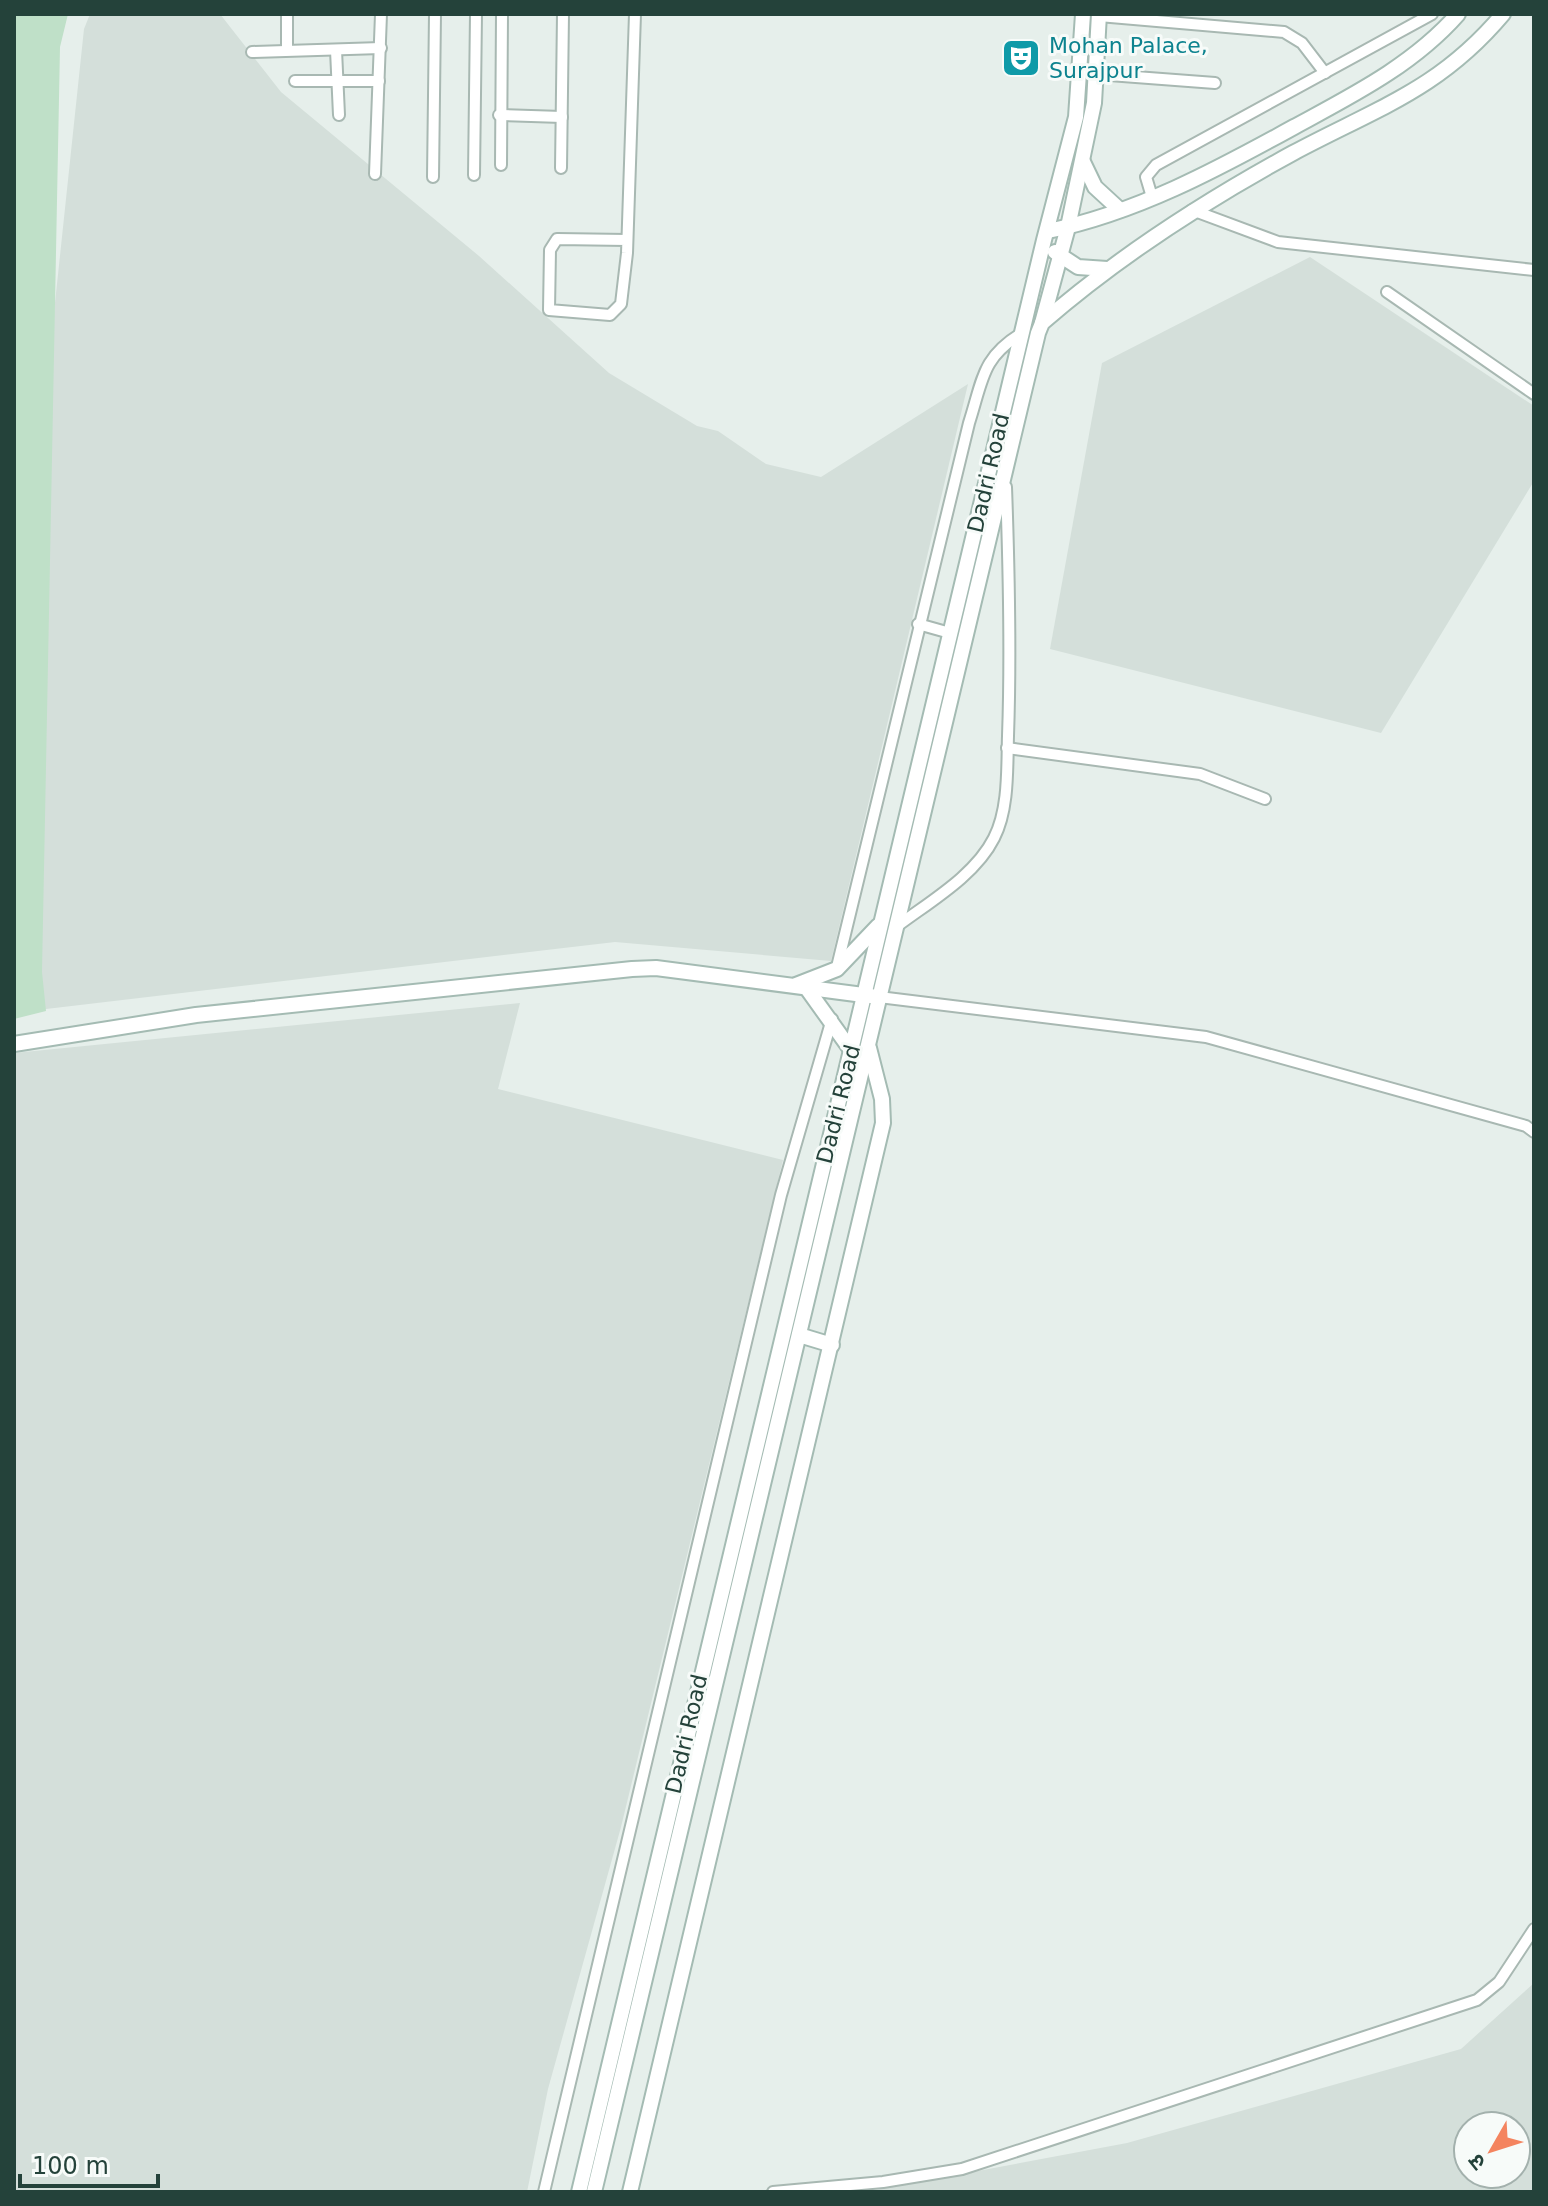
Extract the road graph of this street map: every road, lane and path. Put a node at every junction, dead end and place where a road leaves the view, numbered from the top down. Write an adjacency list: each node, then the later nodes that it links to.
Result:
1 (287, 14): 13 (street)
2 (381, 14): 12 (street)
3 (435, 14): 30 (street)
4 (476, 14): 29 (street)
5 (502, 14): 23 (street)
6 (563, 14): 24 (street)
7 (635, 14): 36 (street)
8 (1432, 14): 16 (street)
9 (1458, 14): 31 (main road)
10 (1503, 14): 33 (main road)
11 (1094, 15): 16 (street); 17 (main road, Dadri Road); 35 (main road, Dadri Road)
12 (381, 48): 14 (street); 20 (street)
13 (287, 50): 14 (street); 15 (street)
14 (336, 50): 18 (street)
15 (252, 52)
16 (1325, 73): 31 (street)
17 (1096, 74): 21 (street); 25 (main road, Dadri Road)
18 (337, 80): 19 (street); 20 (street); 22 (street)
19 (295, 81)
20 (379, 81): 28 (street)
21 (1215, 83)
22 (339, 115)
23 (499, 115): 24 (street); 26 (street)
24 (562, 117): 27 (street)
25 (1083, 162): 32 (main road); 34 (main road, Dadri Road)
26 (501, 165)
27 (561, 168)
28 (375, 174)
29 (474, 175)
30 (433, 177)
31 (1152, 197): 32 (main road)
32 (1120, 210): 34 (main road)
33 (1192, 210): 38 (main road); 39 (street)
34 (1068, 227): 35 (main road); 37 (main road, Dadri Road)
35 (1046, 235): 37 (main road); 42 (main road, Dadri Road)
36 (627, 240): 36 (street)
37 (1059, 256): 38 (main road); 41 (main road, Dadri Road)
38 (1107, 269): 41 (main road)
39 (1534, 270)
40 (1387, 292): 43 (street)
41 (1040, 328): 44 (main road, Dadri Road)
42 (1022, 333): 45 (street); 46 (main road, Dadri Road)
43 (1534, 394)
44 (1005, 471): 47 (street); 49 (main road, Dadri Road)
45 (918, 624): 46 (street); 50 (street)
46 (943, 631): 49 (main road, Dadri Road)
47 (1007, 748): 48 (street); 49 (street)
48 (1265, 799)
49 (889, 925): 50 (main road); 53 (main road, Dadri Road); 54 (main road, Dadri Road)
50 (837, 969): 51 (main road)
51 (792, 986): 52 (main road); 56 (main road)
52 (808, 990): 53 (main road); 55 (main road)
53 (864, 996): 54 (main road); 58 (main road, Dadri Road)
54 (879, 997): 57 (main road, Dadri Road); 59 (street)
55 (832, 1019): 58 (main road); 63 (street)
56 (14, 1044)
57 (868, 1044): 60 (main road, Dadri Road); 61 (main road)
58 (851, 1050): 64 (main road, Dadri Road)
59 (1534, 1132)
60 (799, 1335): 61 (main road); 65 (main road, Dadri Road)
61 (832, 1345): 66 (main road)
62 (1534, 1929): 67 (street)
63 (544, 2192)
64 (579, 2192)
65 (594, 2192)
66 (630, 2192)
67 (773, 2192)

